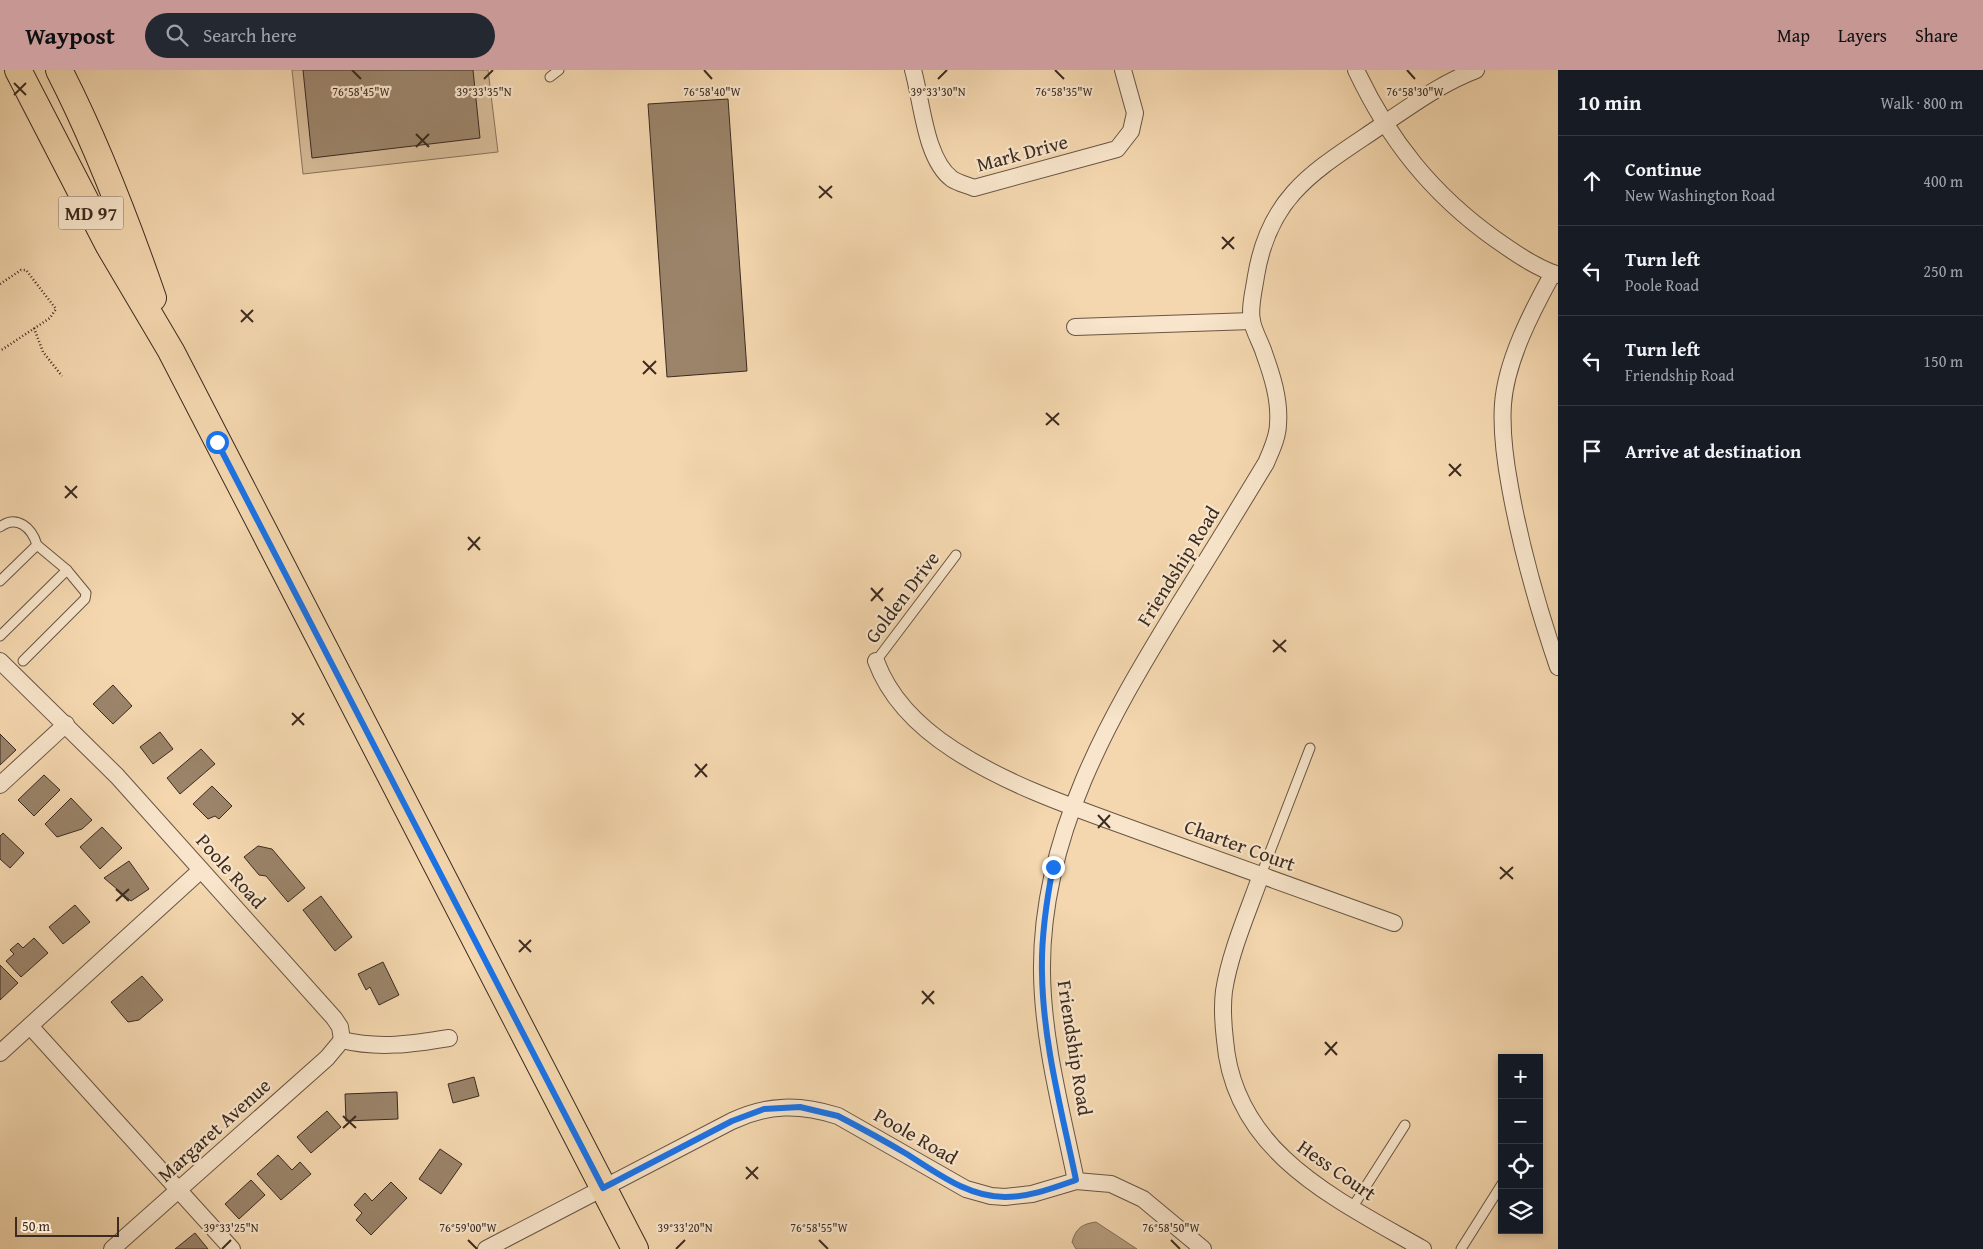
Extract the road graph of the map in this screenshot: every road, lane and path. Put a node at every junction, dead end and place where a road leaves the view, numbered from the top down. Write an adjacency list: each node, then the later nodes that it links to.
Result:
1 (18, 70): 16 (main road, MD 97)
2 (59, 70): 16 (main road, MD 97)
3 (559, 70): 8 (lane)
4 (913, 70): 5 (street, Mark Drive)
5 (1123, 70)
6 (1356, 70): 9 (street)
7 (1476, 70): 9 (street, Friendship Road)
8 (550, 77)
9 (1384, 124): 10 (street); 12 (street, Friendship Road)
10 (1556, 274): 27 (street)
11 (0, 284): 14 (path)
12 (1252, 321): 13 (street); 31 (street, Friendship Road)
13 (1075, 327)
14 (34, 328): 15 (path); 17 (path)
15 (0, 351)
16 (171, 351): 41 (main road, MD 97)
17 (62, 376)
18 (0, 527): 19 (lane)
19 (37, 545): 21 (lane); 22 (lane)
20 (956, 555): 26 (lane, Golden Drive)
21 (67, 570): 23 (lane); 25 (lane)
22 (0, 581)
23 (0, 636)
24 (0, 661): 28 (street, Poole Road)
25 (23, 661)
26 (876, 661): 31 (street, Charter Court)
27 (1558, 667)
28 (66, 724): 30 (street); 32 (street, Poole Road)
29 (1310, 748): 33 (lane)
30 (0, 784)
31 (1072, 806): 33 (street, Charter Court); 40 (street, Friendship Road)
32 (201, 870): 35 (street); 37 (street, Poole Road)
33 (1260, 875): 34 (street, Charter Court); 44 (street, Hess Court)
34 (1394, 923)
35 (30, 1026): 38 (street); 43 (street)
36 (449, 1038): 37 (street)
37 (342, 1040): 43 (street, Margaret Avenue)
38 (0, 1053)
39 (1405, 1125): 44 (lane)
40 (1076, 1180): 41 (street, Poole Road); 49 (street, Poole Road)
41 (603, 1188): 47 (street, Poole Road); 48 (main road, MD 97)
42 (1499, 1189): 51 (lane)
43 (179, 1190): 45 (street, Margaret Avenue); 46 (street)
44 (1352, 1208): 50 (street, Hess Court)
45 (112, 1249)
46 (232, 1249)
47 (486, 1249)
48 (636, 1249)
49 (1203, 1249)
50 (1423, 1249)
51 (1461, 1249)

